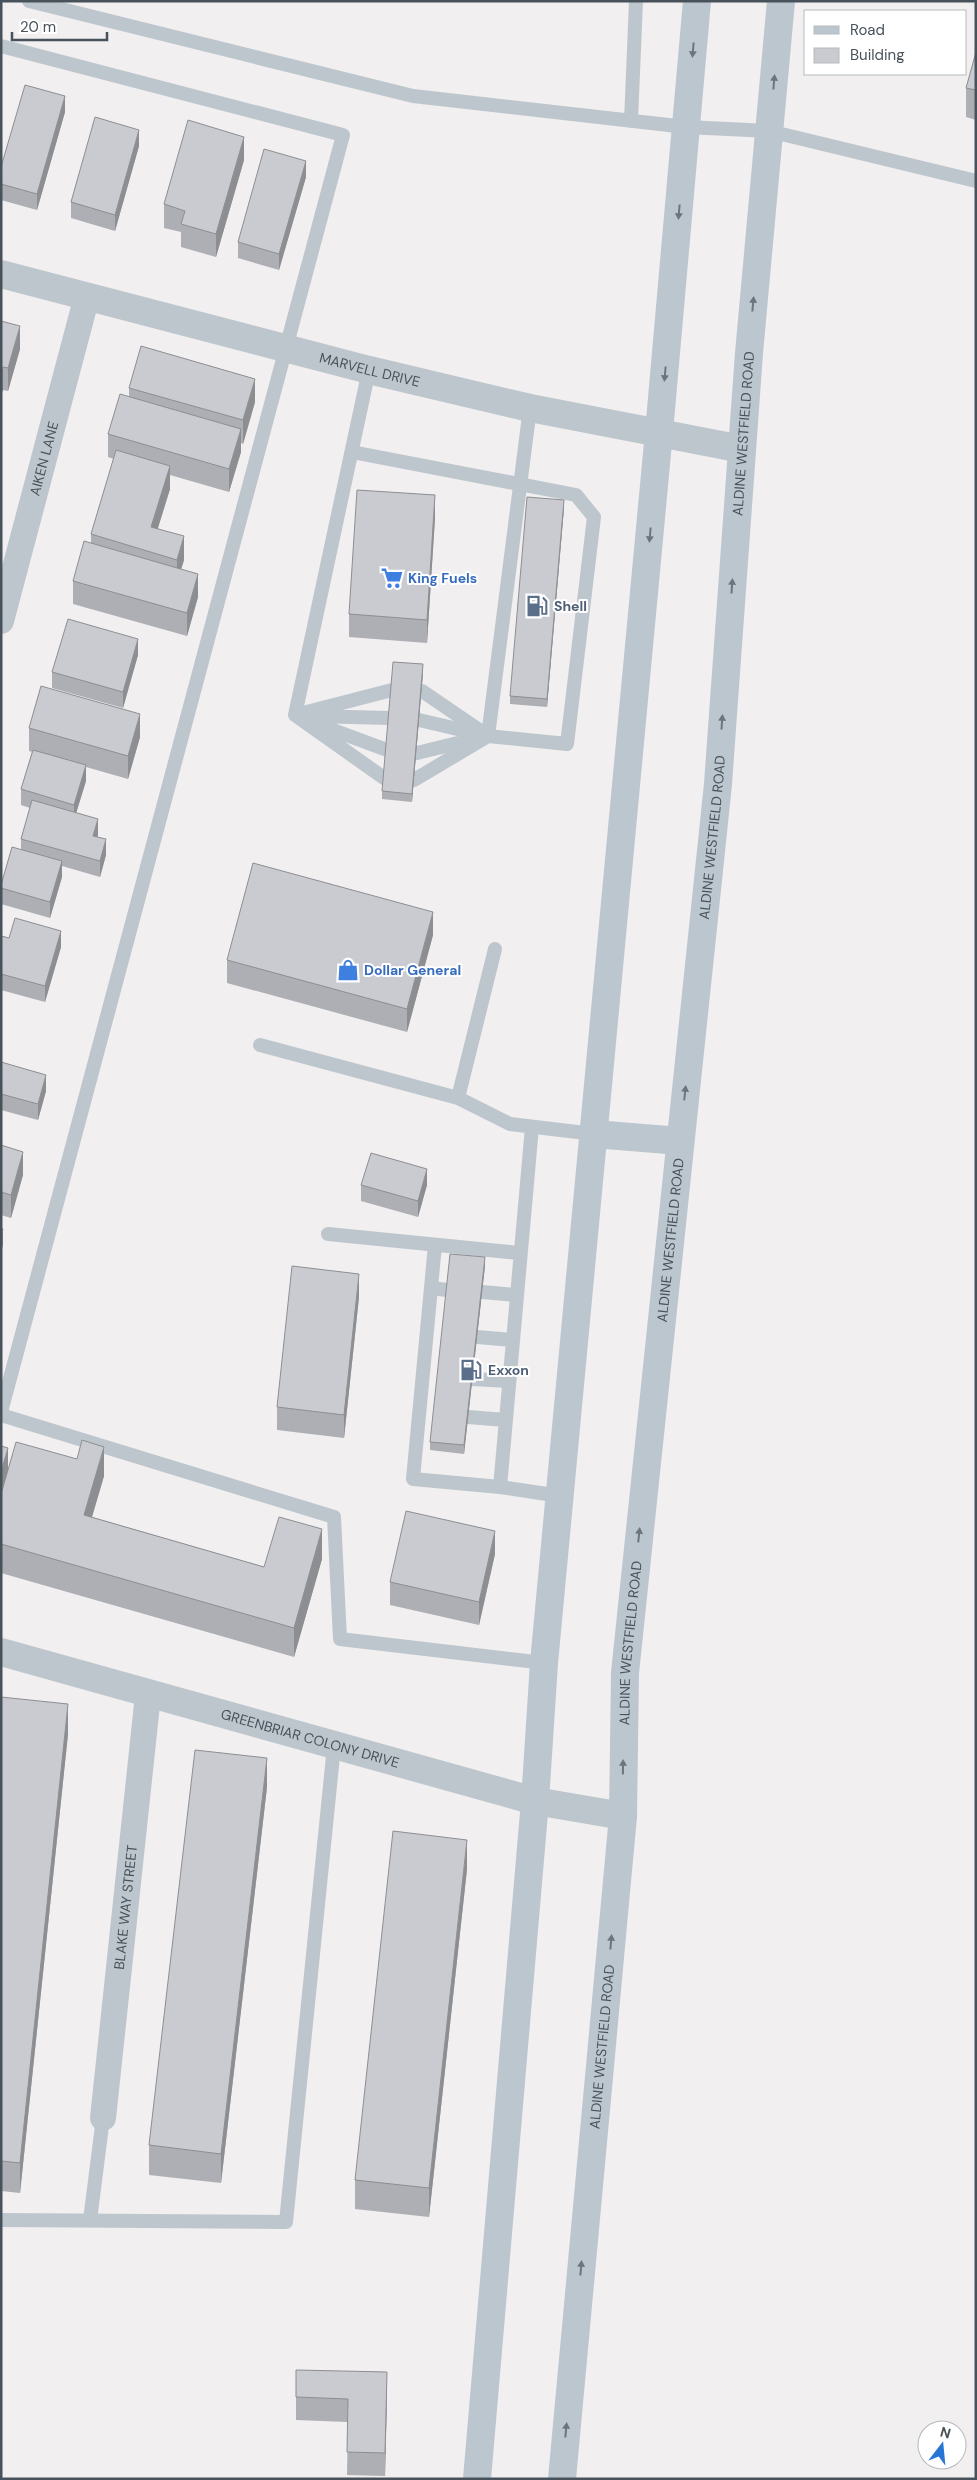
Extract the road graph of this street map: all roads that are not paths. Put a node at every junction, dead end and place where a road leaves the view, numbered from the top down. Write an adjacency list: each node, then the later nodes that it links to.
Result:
1 (29, 1): 6 (lane)
2 (636, 1): 6 (lane)
3 (697, 1): 7 (main road, one-way to 7)
4 (781, 1): 8 (main road, ALDINE WESTFIELD ROAD, one-way to 4)
5 (1, 46): 12 (lane)
6 (631, 120): 7 (lane)
7 (686, 127): 8 (lane); 15 (main road, one-way to 15)
8 (770, 131): 9 (lane); 16 (main road, ALDINE WESTFIELD ROAD, one-way to 8)
9 (976, 181)
10 (1, 274): 11 (street, MARVELL DRIVE)
11 (87, 296): 12 (street, MARVELL DRIVE); 19 (street, AIKEN LANE)
12 (287, 348): 13 (street, MARVELL DRIVE); 52 (lane)
13 (369, 370): 14 (street, MARVELL DRIVE); 17 (lane)
14 (530, 408): 15 (street, MARVELL DRIVE); 18 (lane)
15 (659, 432): 16 (street, MARVELL DRIVE); 34 (main road, one-way to 34)
16 (742, 449): 35 (main road, ALDINE WESTFIELD ROAD, one-way to 16)
17 (352, 452): 18 (lane); 22 (lane)
18 (520, 485): 25 (lane); 25 (lane)
19 (1, 621)
20 (392, 690): 22 (lane)
21 (422, 691): 25 (lane)
22 (294, 715): 23 (lane); 26 (lane); 28 (lane)
23 (390, 718)
24 (419, 720): 25 (lane)
25 (488, 736): 27 (lane); 29 (lane)
26 (387, 750)
27 (416, 753)
28 (384, 778)
29 (414, 780)
30 (495, 949): 32 (lane)
31 (260, 1045): 32 (lane)
32 (458, 1098): 33 (lane)
33 (532, 1127): 34 (lane); 38 (lane)
34 (594, 1134): 35 (main road); 57 (main road)
35 (680, 1141): 63 (main road, ALDINE WESTFIELD ROAD, one-way to 35)
36 (328, 1234): 37 (lane)
37 (435, 1245): 38 (lane); 39 (lane)
38 (520, 1253): 42 (lane)
39 (431, 1288): 40 (lane); 43 (lane)
40 (448, 1290)
41 (482, 1292): 42 (lane)
42 (516, 1295): 46 (lane)
43 (427, 1333): 44 (lane); 47 (lane)
44 (442, 1334)
45 (477, 1337): 46 (lane)
46 (512, 1340): 50 (lane)
47 (423, 1375): 48 (lane); 51 (lane)
48 (438, 1376)
49 (472, 1378): 50 (lane)
50 (509, 1381): 55 (lane)
51 (419, 1413): 53 (lane); 56 (lane)
52 (1, 1414): 59 (lane)
53 (434, 1414)
54 (468, 1417): 55 (lane)
55 (506, 1420): 56 (lane)
56 (500, 1487): 57 (lane)
57 (560, 1496): 59 (main road)
58 (1, 1652): 60 (street, GREENBRIAR COLONY DRIVE)
59 (544, 1663): 62 (main road)
60 (148, 1694): 61 (street, GREENBRIAR COLONY DRIVE); 64 (street, BLAKE WAY STREET)
61 (334, 1746): 62 (street, GREENBRIAR COLONY DRIVE); 66 (lane)
62 (535, 1801): 63 (street, GREENBRIAR COLONY DRIVE); 67 (main road)
63 (623, 1816): 68 (main road, ALDINE WESTFIELD ROAD, one-way to 63)
64 (103, 2118): 66 (lane)
65 (1, 2220): 66 (lane)
66 (90, 2220)
67 (477, 2479)
68 (562, 2479)

